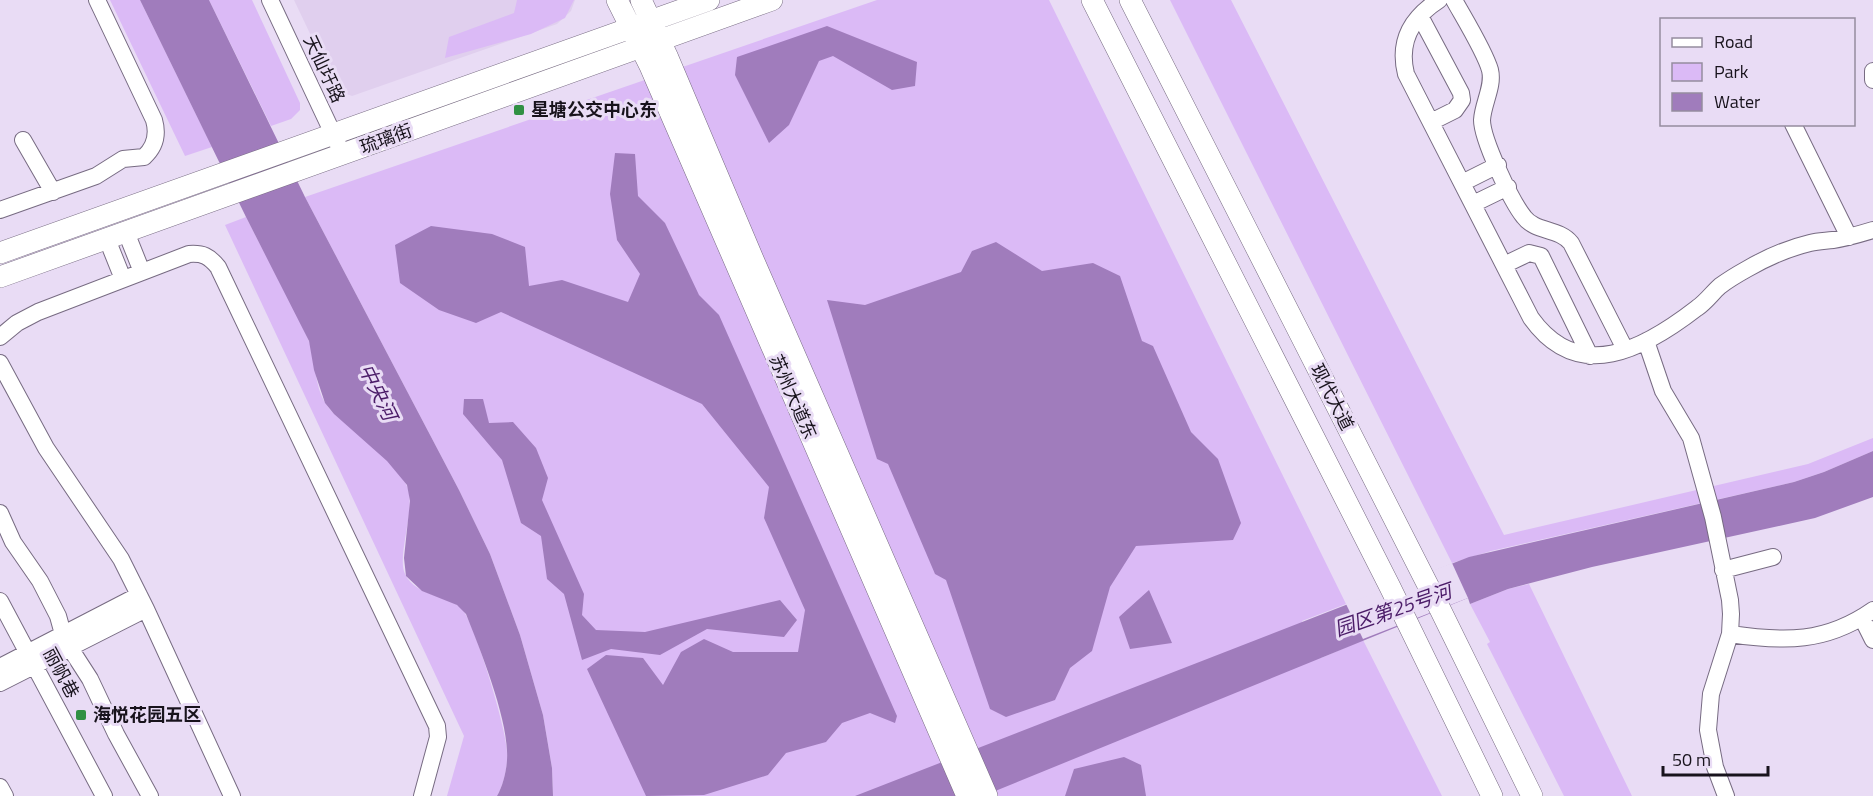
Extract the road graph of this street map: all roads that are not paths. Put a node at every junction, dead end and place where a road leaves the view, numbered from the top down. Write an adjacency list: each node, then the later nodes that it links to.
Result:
1 (97, 0): 24 (street)
2 (270, 0): 18 (street, 天仙圩路)
3 (617, 0): 12 (main road, 苏州大道东)
4 (641, 0): 12 (main road, 苏州大道东)
5 (709, 0): 12 (main road, 琉璃街)
6 (772, 0): 13 (main road, 琉璃街)
7 (1092, 0): 61 (main road, 现代大道)
8 (1130, 0): 62 (main road, 现代大道)
9 (1438, 0): 11 (street)
10 (1454, 0): 21 (street)
11 (1420, 16): 16 (street); 16 (street)
12 (641, 23): 13 (main road, 苏州大道东); 18 (main road, 琉璃街)
13 (650, 43): 20 (main road, 琉璃街); 52 (main road, 苏州大道东)
14 (1873, 71): 15 (street)
15 (1873, 80)
16 (1431, 122): 22 (street)
17 (1794, 126): 29 (street)
18 (334, 135): 20 (street, 天仙圩路); 30 (main road, 琉璃街)
19 (23, 140): 24 (street)
20 (343, 155): 28 (main road, 琉璃街)
21 (1497, 165): 22 (street); 23 (street)
22 (1462, 183): 25 (street)
23 (1508, 187): 25 (street); 37 (street)
24 (53, 192): 26 (street)
25 (1473, 204): 31 (street)
26 (0, 210)
27 (1873, 230): 29 (street)
28 (117, 235): 32 (street); 33 (main road, 琉璃街); 34 (street)
29 (1849, 237): 36 (street)
30 (0, 253)
31 (1504, 265): 38 (street); 38 (street)
32 (142, 272): 34 (street); 58 (street)
33 (0, 277)
34 (123, 279): 35 (street)
35 (0, 337)
36 (1646, 341): 37 (street); 42 (street)
37 (1625, 349): 38 (street)
38 (1590, 356)
39 (0, 363): 44 (street)
40 (0, 513): 48 (street)
41 (1773, 557): 42 (street)
42 (1724, 570): 46 (street)
43 (0, 601): 49 (street, 丽帆巷)
44 (142, 602): 48 (street); 57 (street)
45 (1868, 614): 46 (street); 47 (street)
46 (1730, 634): 63 (street)
47 (1873, 640)
48 (66, 641): 49 (street); 56 (street)
49 (31, 659): 50 (street); 51 (street); 55 (street, 丽帆巷)
50 (0, 667)
51 (0, 683)
52 (958, 752): 59 (main road, 苏州大道东); 60 (main road, 苏州大道东)
53 (0, 787): 54 (street)
54 (5, 796)
55 (104, 796)
56 (150, 796)
57 (232, 796)
58 (422, 796)
59 (967, 796)
60 (987, 796)
61 (1492, 796)
62 (1532, 796)
63 (1726, 796)

